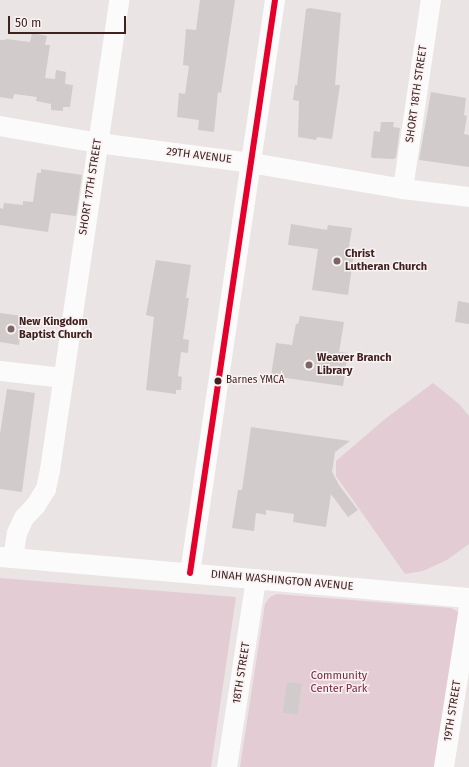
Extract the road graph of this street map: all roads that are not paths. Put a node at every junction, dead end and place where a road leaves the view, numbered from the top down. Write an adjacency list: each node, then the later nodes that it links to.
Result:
1 (119, 0): 5 (street, SHORT 17TH STREET)
2 (275, 0): 6 (street)
3 (431, 0): 7 (street, SHORT 18TH STREET)
4 (0, 126): 5 (street, 29TH AVENUE)
5 (98, 143): 6 (street, 29TH AVENUE); 10 (street, SHORT 17TH STREET)
6 (251, 163): 7 (street, 29TH AVENUE); 12 (street)
7 (403, 189): 8 (street, 29TH AVENUE)
8 (469, 197)
9 (0, 371): 10 (street)
10 (63, 376): 11 (street, SHORT 17TH STREET)
11 (6, 558): 12 (street, DINAH WASHINGTON AVENUE)
12 (190, 573): 13 (street, DINAH WASHINGTON AVENUE)
13 (256, 579): 14 (street, DINAH WASHINGTON AVENUE); 16 (street, 18TH STREET)
14 (469, 598)
15 (469, 607): 17 (street, 19TH STREET)
16 (227, 767)
17 (444, 767)

